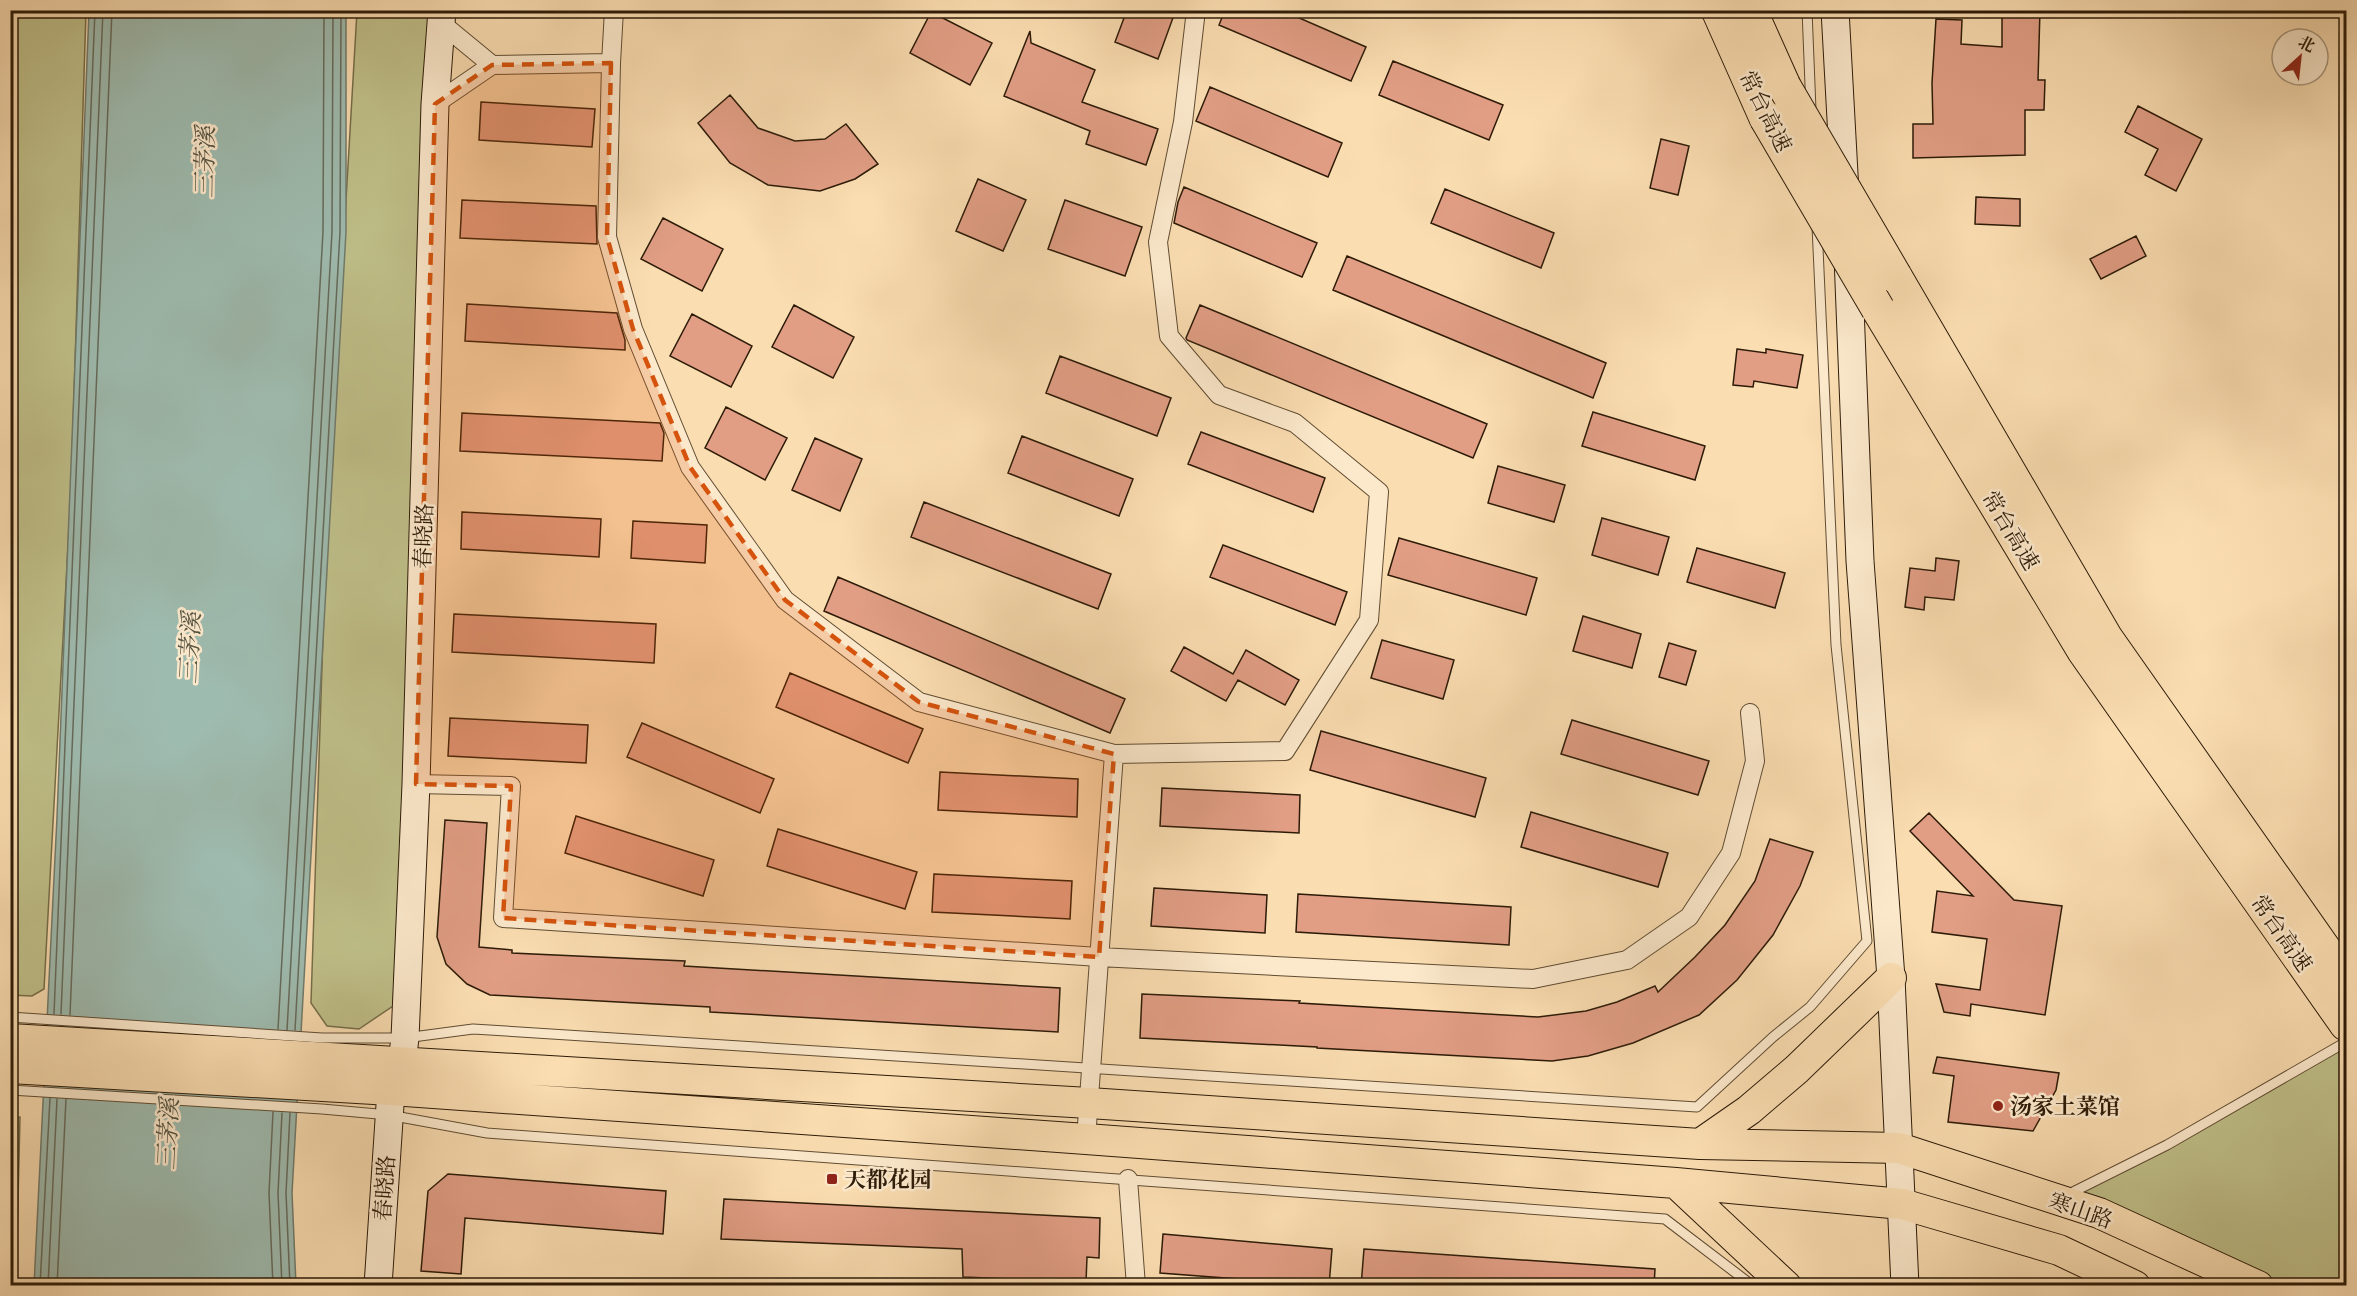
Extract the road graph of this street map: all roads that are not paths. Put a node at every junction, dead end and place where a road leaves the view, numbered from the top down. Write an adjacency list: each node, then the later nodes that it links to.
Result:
1 (614, 10): 8 (street)
2 (1196, 10): 14 (street)
3 (1718, 10): 19 (highway, 常台高速, bridge)
4 (1750, 10): 18 (highway, 常台高速, bridge)
5 (1807, 10): 11 (lane)
6 (1835, 10): 17 (main road)
7 (442, 17): 9 (street); 10 (main road, 春晓路)
8 (610, 63): 9 (street); 14 (street)
9 (492, 65): 10 (street)
10 (435, 104): 15 (main road, 春晓路)
11 (1813, 154)
12 (1815, 178): 24 (lane)
13 (1750, 713): 16 (street)
14 (1114, 754): 16 (street)
15 (416, 784): 16 (street); 22 (main road, 春晓路)
16 (1099, 957): 24 (street)
17 (1891, 978): 30 (main road); 31 (main road)
18 (2346, 980)
19 (2346, 1024)
20 (12, 1028): 25 (main road)
21 (2346, 1042): 34 (lane)
22 (403, 1050): 24 (lane); 25 (main road, 寒山路); 28 (main road, 寒山路)
23 (10, 1068): 25 (main road)
24 (1091, 1068): 28 (street)
25 (324, 1073): 26 (lane); 27 (main road, 寒山路)
26 (10, 1090)
27 (390, 1103): 29 (main road, 寒山路); 32 (lane); 36 (main road, 春晓路)
28 (1089, 1103): 29 (street); 30 (main road, 寒山路)
29 (1086, 1139): 33 (main road, 寒山路)
30 (1700, 1144): 31 (main road, 寒山路)
31 (1899, 1148): 34 (main road, 寒山路); 35 (main road)
32 (1128, 1179): 37 (street); 38 (lane)
33 (1676, 1183): 35 (main road, 寒山路); 39 (main road)
34 (2057, 1201): 42 (main road, 寒山路)
35 (1902, 1204): 40 (main road); 41 (main road, 寒山路)
36 (378, 1286)
37 (1136, 1286)
38 (1753, 1286)
39 (1786, 1286)
40 (1905, 1286)
41 (2135, 1286)
42 (2258, 1286)

